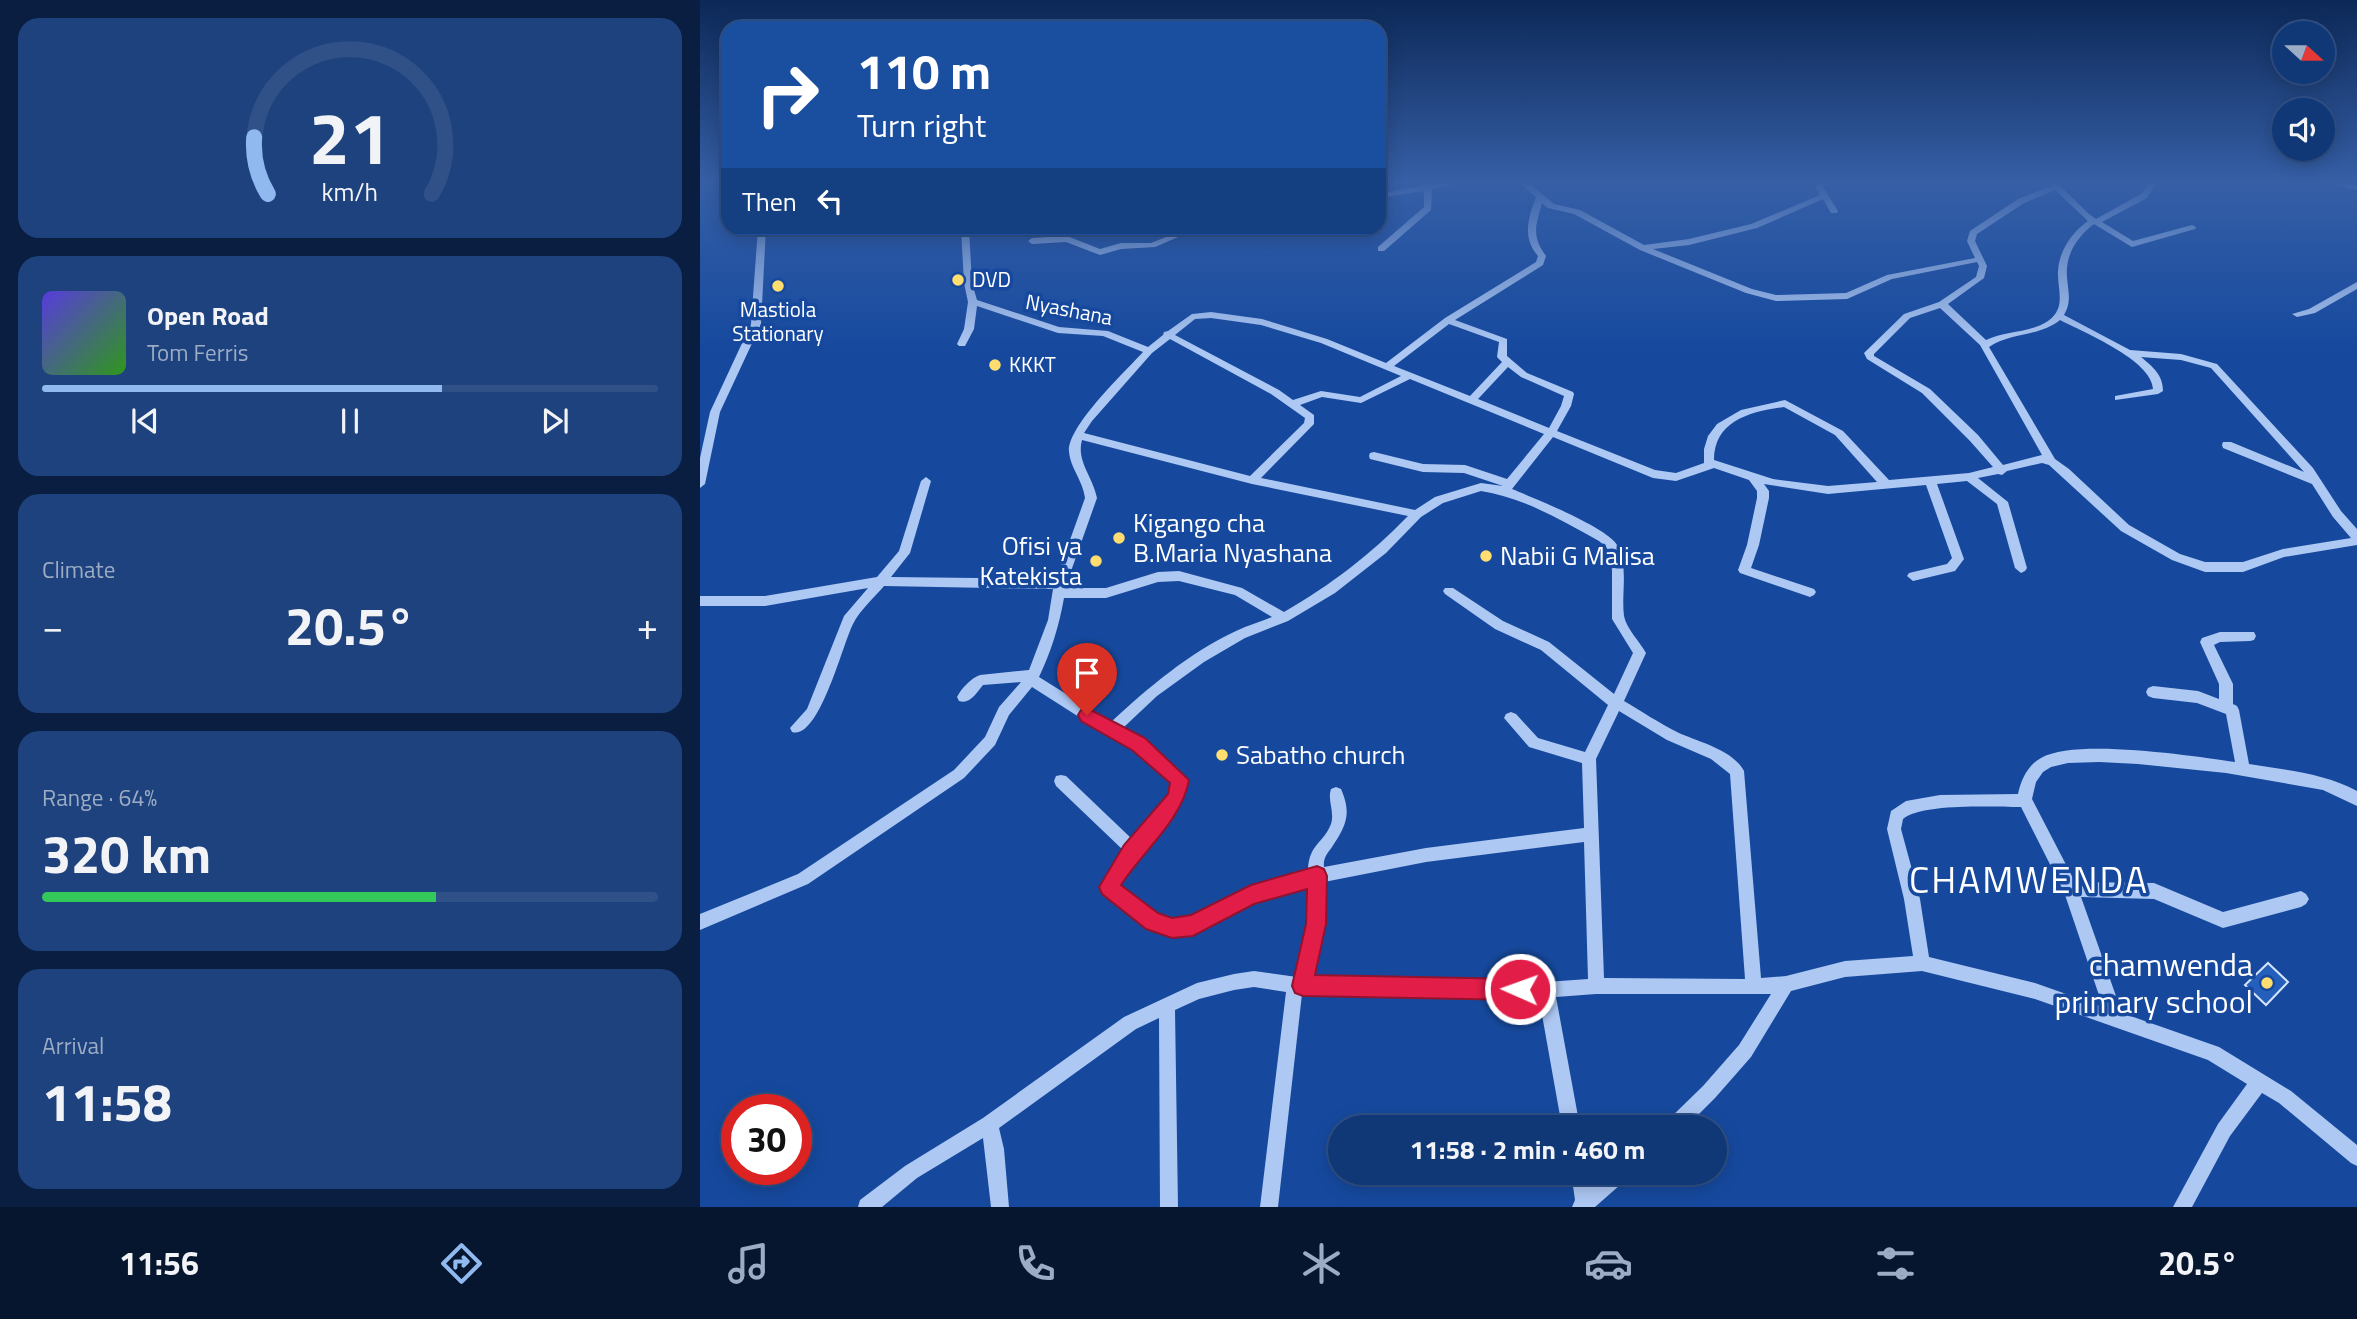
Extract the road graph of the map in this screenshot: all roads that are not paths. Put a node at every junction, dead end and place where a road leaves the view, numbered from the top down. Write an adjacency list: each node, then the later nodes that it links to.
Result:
1 (761, 236): 46 (street)
2 (965, 236): 17 (street)
3 (1174, 236): 12 (street)
4 (1396, 236): 14 (street)
5 (1531, 236): 21 (street)
6 (1622, 236): 13 (street)
7 (1712, 236): 13 (street)
8 (1972, 236): 15 (street)
9 (2076, 236): 20 (street)
10 (2121, 236): 11 (street)
11 (2161, 236)
12 (1031, 240)
13 (1643, 248): 15 (street)
14 (1381, 249)
15 (1981, 259): 18 (street)
16 (2357, 285): 19 (street)
17 (973, 302): 23 (street); 25 (street, Nyashana)
18 (1942, 304): 24 (street); 39 (street)
19 (2297, 314)
20 (2060, 316): 24 (street); 26 (street)
21 (1448, 320): 27 (street); 28 (street)
22 (1167, 334): 25 (street); 28 (street); 32 (street)
23 (962, 344)
24 (1984, 344): 37 (street)
25 (1149, 351): 34 (street)
26 (2126, 353): 30 (street); 45 (street)
27 (1506, 363): 31 (street); 33 (street)
28 (1389, 365): 29 (street)
29 (1411, 375): 31 (street); 32 (street)
30 (2119, 398)
31 (1471, 401): 33 (street)
32 (1293, 404): 42 (street)
33 (1550, 432): 38 (street); 48 (street)
34 (1078, 435): 42 (street); 54 (street)
35 (2227, 445): 45 (street)
36 (1374, 456): 48 (street)
37 (2050, 460): 39 (street); 50 (street)
38 (1709, 463): 41 (street); 47 (street)
39 (2002, 471): 40 (street)
40 (1969, 477): 43 (street); 51 (street)
41 (1754, 478): 47 (street); 56 (street)
42 (1252, 480): 49 (street)
43 (1930, 480): 47 (street); 52 (street)
44 (926, 481): 53 (street)
45 (2317, 482): 50 (street)
46 (700, 484)
47 (1886, 484)
48 (1507, 488): 49 (street); 63 (street)
49 (1417, 514): 58 (street)
50 (2357, 539)
51 (2021, 568)
52 (1913, 576)
53 (880, 581): 54 (street); 57 (street); 66 (street)
54 (1059, 588): 58 (street); 60 (street)
55 (1449, 592): 63 (street)
56 (1810, 592)
57 (700, 601)
58 (1284, 618): 67 (street)
59 (2250, 636): 64 (street)
60 (1032, 677): 62 (street); 67 (street); 79 (street)
61 (2153, 692): 64 (street)
62 (964, 697)
63 (1616, 703): 68 (street); 84 (street)
64 (2227, 705): 69 (street)
65 (1511, 718): 68 (street)
66 (797, 728)
67 (1114, 728): 75 (street)
68 (1589, 759): 74 (street)
69 (2242, 770): 72 (street); 73 (street)
70 (1061, 781): 75 (street)
71 (1336, 794): 76 (street)
72 (2357, 799)
73 (2025, 800): 77 (street); 80 (street)
74 (1590, 834): 76 (street); 82 (street)
75 (1131, 852): 76 (street)
76 (1317, 876): 81 (street)
77 (2071, 889): 78 (street); 87 (street)
78 (2301, 899)
79 (700, 922)
80 (1922, 963): 83 (street); 87 (street)
81 (1299, 985): 85 (street); 86 (street); 99 (street)
82 (1596, 986): 84 (street); 85 (street)
83 (1784, 986): 84 (street); 90 (street)
84 (1754, 987)
85 (1546, 990): 89 (street)
86 (1167, 1004): 91 (street); 98 (street)
87 (2116, 1020): 88 (street)
88 (2260, 1081): 92 (street); 100 (street)
89 (1570, 1115)
90 (1685, 1115)
91 (989, 1124): 96 (street); 97 (street)
92 (2357, 1157)
93 (1581, 1185): 95 (street)
94 (1607, 1185): 95 (street)
95 (1583, 1205)
96 (867, 1207)
97 (1000, 1207)
98 (1169, 1207)
99 (1269, 1207)
100 (2182, 1207)

